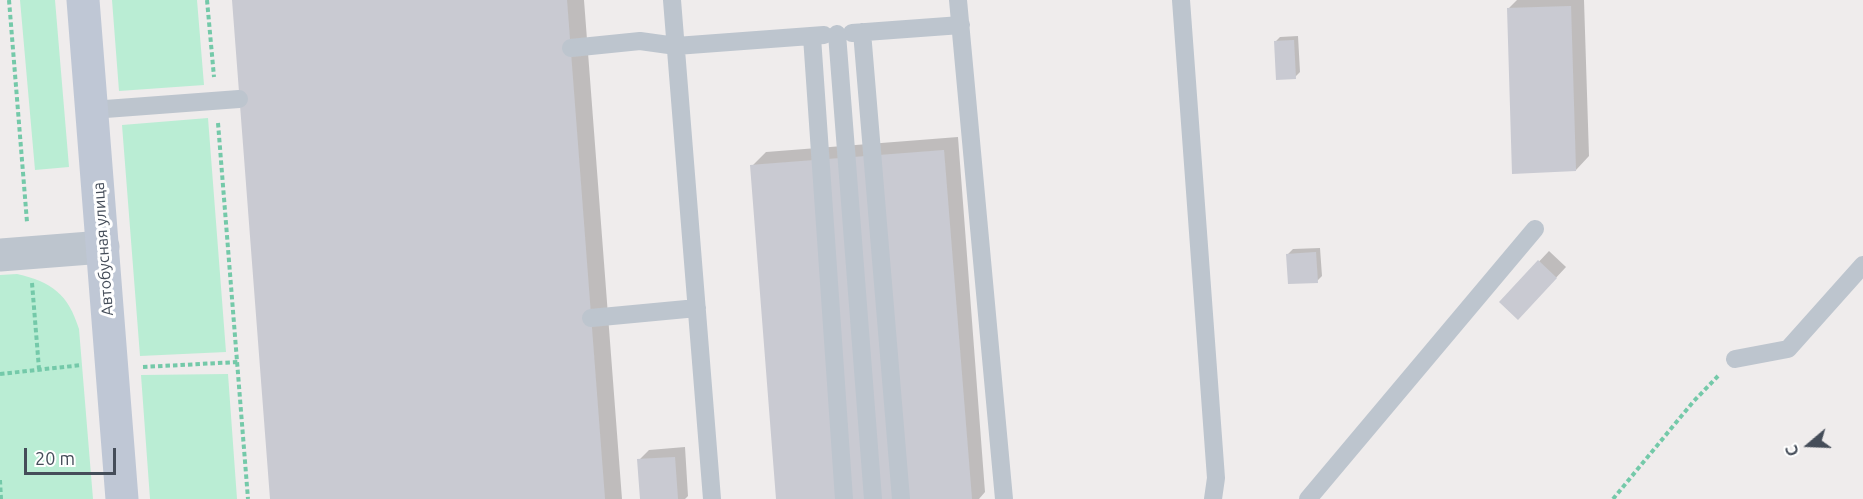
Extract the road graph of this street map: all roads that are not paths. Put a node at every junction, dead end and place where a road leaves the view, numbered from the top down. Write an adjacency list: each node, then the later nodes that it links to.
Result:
1 (83, 0): 12 (street, Автобусная улица)
2 (672, 0): 9 (lane)
3 (958, 0): 5 (lane)
4 (1181, 0): 26 (lane)
5 (961, 25): 6 (lane); 25 (lane)
6 (862, 32): 7 (lane); 24 (lane)
7 (837, 34): 8 (lane); 23 (lane)
8 (812, 37): 9 (lane); 22 (lane)
9 (676, 46): 10 (lane); 17 (lane)
10 (571, 48)
11 (239, 99): 12 (lane)
12 (92, 110): 14 (street, Автобусная улица)
13 (1535, 229): 27 (lane)
14 (103, 248): 15 (street); 20 (street, Автобусная улица)
15 (15, 254)
16 (1863, 265): 19 (lane)
17 (697, 308): 18 (lane); 21 (lane)
18 (591, 318)
19 (1735, 359)
20 (122, 499)
21 (712, 499)
22 (844, 499)
23 (873, 499)
24 (901, 499)
25 (1004, 499)
26 (1213, 499)
27 (1308, 499)

